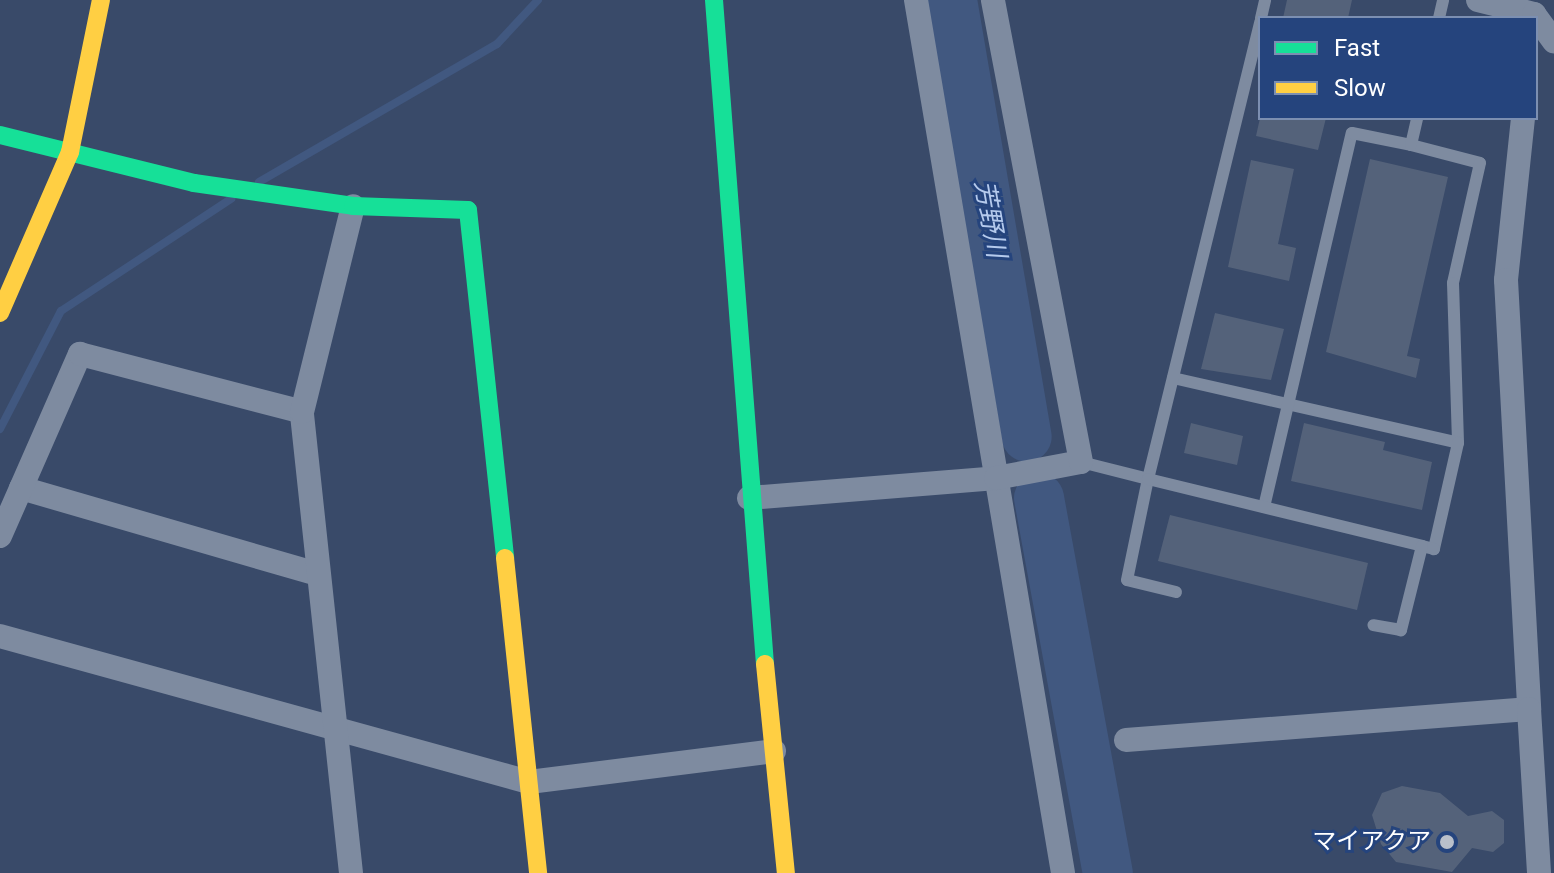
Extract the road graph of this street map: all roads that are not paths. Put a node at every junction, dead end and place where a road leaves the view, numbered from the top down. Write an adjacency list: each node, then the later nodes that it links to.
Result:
1 (101, 0): 14 (street)
2 (714, 0): 25 (street)
3 (916, 0): 22 (street)
4 (993, 0): 21 (street)
5 (1478, 0): 6 (street)
6 (1534, 16)
7 (1538, 21): 9 (street)
8 (1258, 28): 17 (lane)
9 (1554, 42)
10 (1417, 120): 13 (lane)
11 (1523, 120): 33 (street)
12 (0, 135): 14 (street)
13 (1411, 145): 18 (lane); 20 (lane)
14 (70, 152): 15 (street); 16 (street)
15 (353, 206): 19 (street); 37 (street)
16 (0, 313)
17 (1173, 378): 18 (lane); 23 (lane)
18 (1287, 404): 20 (lane); 26 (lane)
19 (302, 412): 24 (street); 29 (street)
20 (1458, 443): 28 (lane)
21 (1081, 462): 22 (street); 23 (lane)
22 (996, 478): 25 (street); 41 (street)
23 (1148, 479): 26 (lane); 30 (lane)
24 (21, 488): 27 (street); 29 (street)
25 (749, 498): 36 (street)
26 (1264, 507): 28 (lane)
27 (0, 536)
28 (1422, 546): 31 (lane)
29 (314, 573): 34 (street)
30 (1176, 592)
31 (1373, 625)
32 (0, 636): 34 (street)
33 (1529, 709): 35 (street); 42 (street)
34 (340, 731): 37 (street); 38 (street)
35 (1126, 740)
36 (774, 751): 37 (street); 40 (street)
37 (529, 782): 39 (street)
38 (351, 873)
39 (538, 873)
40 (786, 873)
41 (1063, 873)
42 (1539, 873)

